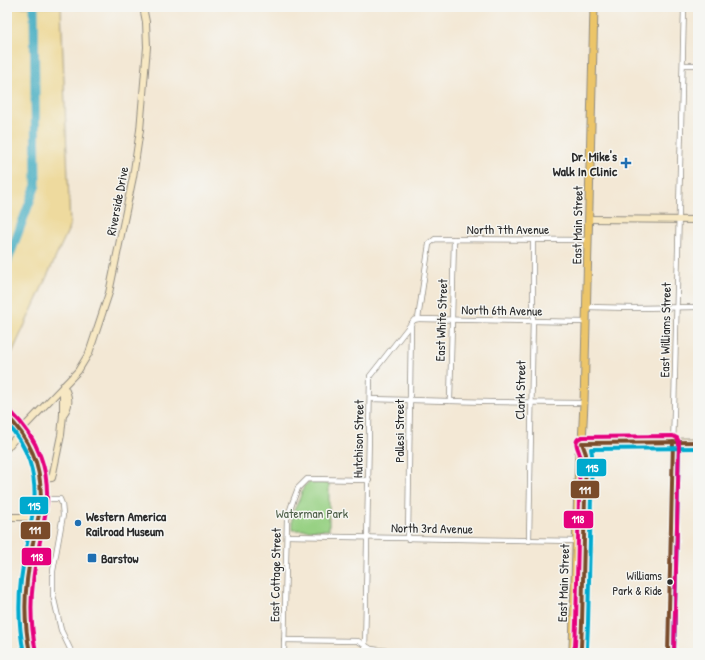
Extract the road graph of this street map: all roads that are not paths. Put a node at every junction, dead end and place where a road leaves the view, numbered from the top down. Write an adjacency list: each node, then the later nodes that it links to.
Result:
1 (143, 7): 20 (street, Riverside Drive)
2 (594, 7): 6 (main road, East Main Street)
3 (684, 7): 4 (street, East Williams Street)
4 (683, 65): 5 (street); 7 (street, East Williams Street)
5 (698, 66)
6 (589, 219): 7 (street); 11 (main road, East Main Street)
7 (679, 220): 8 (street); 13 (street, East Williams Street)
8 (698, 220)
9 (454, 239): 10 (street, North 7th Avenue); 15 (street, North 7th Avenue); 16 (street, East White Street)
10 (533, 240): 11 (street, North 7th Avenue); 17 (street, Clark Street)
11 (588, 240): 12 (main road, East Main Street)
12 (586, 307): 13 (street); 18 (main road, East Main Street)
13 (677, 307): 14 (street); 27 (street, East Williams Street)
14 (698, 307)
15 (418, 319): 16 (street, North 6th Avenue); 19 (street, Hutchison Street)
16 (452, 320): 17 (street, North 6th Avenue); 23 (street, East White Street)
17 (533, 321): 18 (street, North 6th Avenue); 24 (street, Clark Street)
18 (586, 322): 25 (main road, East Main Street)
19 (411, 324): 21 (street, Hutchison Street); 22 (street, Pallesi Street)
20 (63, 386): 30 (street, Riverside Drive); 31 (street)
21 (370, 399): 22 (street); 32 (street, Hutchison Street)
22 (410, 400): 23 (street); 38 (street, Pallesi Street)
23 (450, 401): 24 (street)
24 (531, 402): 25 (street); 39 (street, Clark Street)
25 (584, 403): 29 (main road, East Main Street)
26 (7, 416): 31 (street, bridge)
27 (673, 442): 28 (main road); 29 (main road); 49 (street, East Williams Street)
28 (698, 442)
29 (582, 443): 40 (main road, East Main Street); 48 (main road, East Main Street)
30 (7, 448)
31 (41, 478): 33 (street)
32 (369, 480): 36 (street, East Cottage Street); 37 (street, Hutchison Street)
33 (41, 499): 35 (street); 44 (street)
34 (7, 517): 35 (street)
35 (38, 518): 43 (street)
36 (287, 536): 37 (street, North 3rd Avenue); 41 (street, East Cottage Street)
37 (367, 538): 38 (street, North 3rd Avenue); 42 (street, Hutchison Street)
38 (408, 539): 39 (street, North 3rd Avenue)
39 (529, 541): 40 (street, North 3rd Avenue)
40 (576, 541): 48 (main road, East Main Street)
41 (284, 640): 42 (street); 45 (street, East Cottage Street)
42 (365, 645): 46 (street, Hutchison Street); 47 (street)
43 (30, 653)
44 (72, 653)
45 (284, 653)
46 (365, 653)
47 (405, 653)
48 (577, 653)
49 (668, 653)

